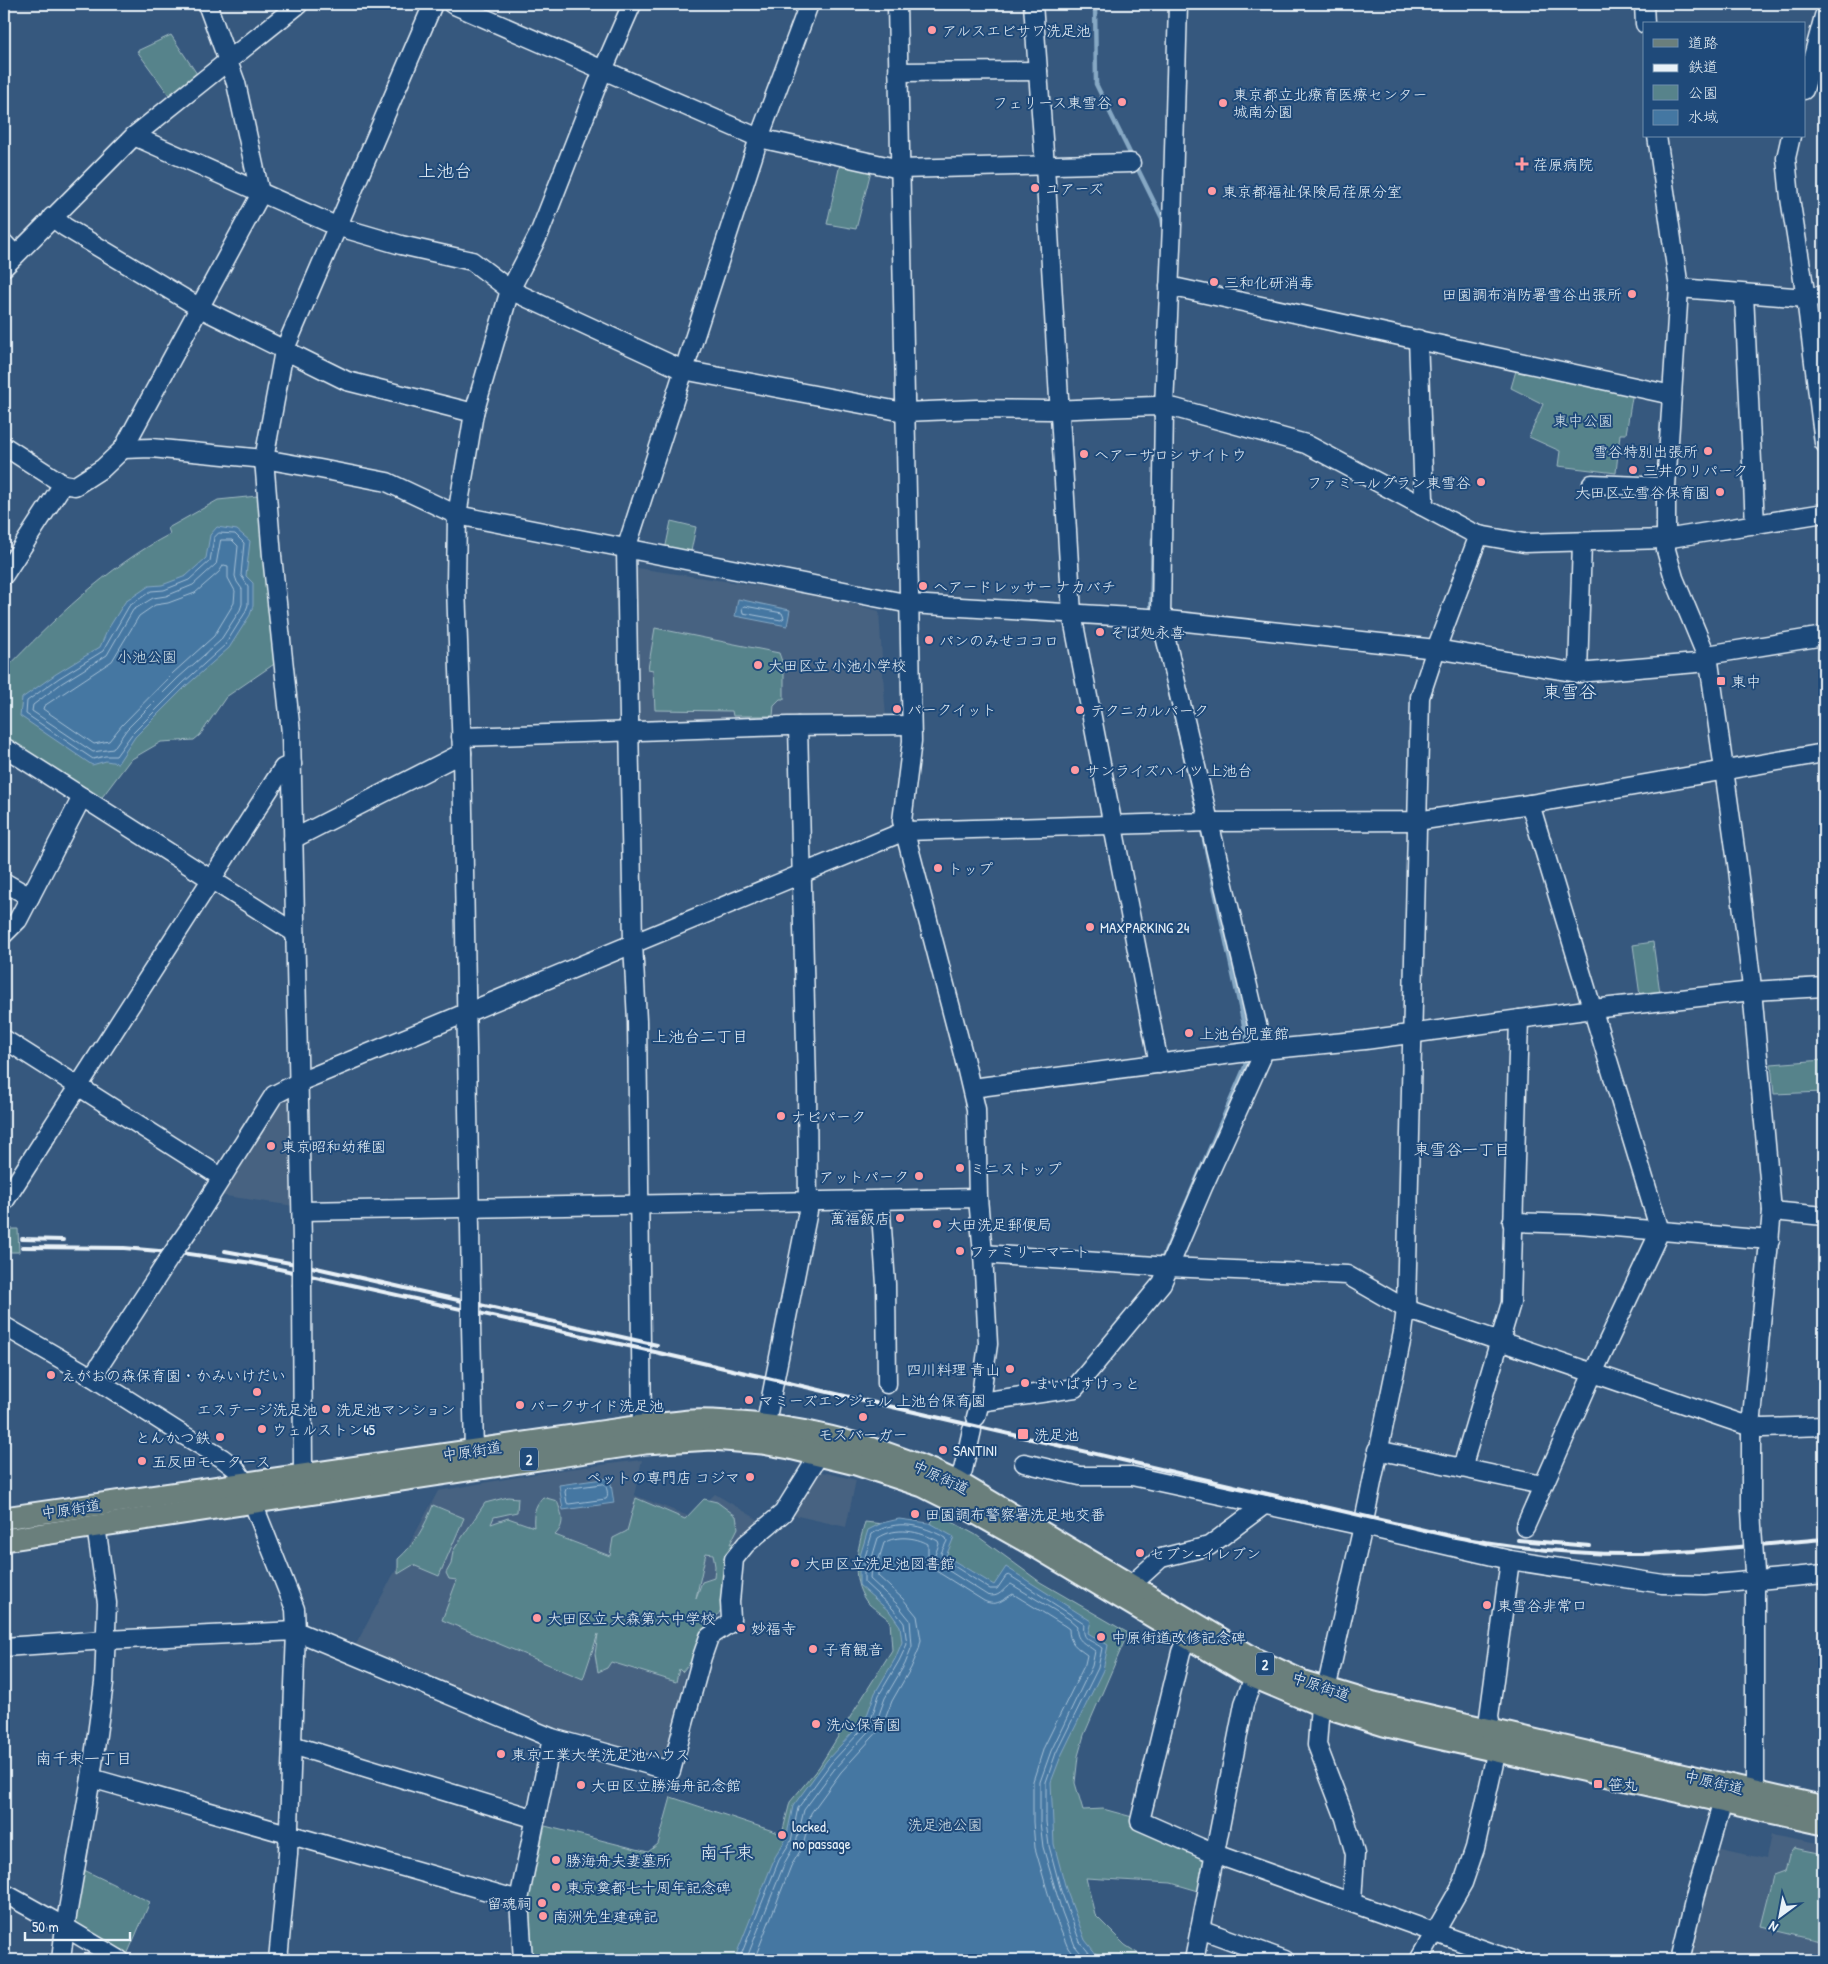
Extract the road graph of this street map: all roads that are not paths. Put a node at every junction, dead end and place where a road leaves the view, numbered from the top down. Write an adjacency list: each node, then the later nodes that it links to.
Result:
1 (207, 4): 13 (street)
2 (299, 4): 13 (street)
3 (433, 4): 28 (street)
4 (452, 4): 15 (street)
5 (632, 4): 15 (street)
6 (809, 4): 20 (street)
7 (897, 4): 17 (street)
8 (1033, 4): 16 (street)
9 (1178, 4): 30 (street)
10 (1644, 4): 12 (street)
11 (1824, 16): 14 (street)
12 (1645, 22)
13 (228, 60): 19 (street); 26 (street)
14 (1813, 66): 18 (street)
15 (603, 70): 20 (street); 32 (street)
16 (1038, 71): 17 (street); 24 (street)
17 (898, 72): 25 (street)
18 (1806, 85)
19 (134, 136): 26 (street); 27 (street)
20 (759, 138): 25 (street); 39 (street)
21 (1657, 138): 31 (street)
22 (1791, 138): 35 (street)
23 (1131, 163): 24 (street)
24 (1045, 166): 25 (street); 42 (street)
25 (900, 169): 43 (street)
26 (260, 192): 28 (street); 36 (street)
27 (52, 217): 29 (street); 36 (street)
28 (336, 226): 32 (street); 38 (street)
29 (7, 255)
30 (1169, 286): 37 (street); 41 (street)
31 (1679, 288): 33 (street); 40 (street)
32 (510, 290): 39 (street); 44 (street)
33 (1744, 294): 35 (street); 55 (street)
34 (1824, 296): 35 (street)
35 (1806, 298): 45 (street)
36 (200, 308): 38 (street); 47 (street)
37 (1418, 340): 40 (street); 52 (street)
38 (284, 350): 44 (street); 48 (street)
39 (683, 370): 43 (street); 59 (street)
40 (1672, 395): 51 (street)
41 (1161, 407): 42 (street); 52 (street); 63 (street)
42 (1059, 410): 43 (street); 62 (street)
43 (904, 412): 61 (street)
44 (474, 413): 54 (street)
45 (1824, 443)
46 (4, 446): 49 (street)
47 (123, 449): 48 (street); 49 (street)
48 (264, 459): 54 (street); 74 (street)
49 (63, 484): 60 (street)
50 (1592, 484): 51 (street)
51 (1666, 487): 57 (street)
52 (1422, 506): 56 (street)
53 (1824, 513): 55 (street)
54 (456, 515): 59 (street); 71 (street)
55 (1755, 526): 57 (street)
56 (1479, 535): 58 (street); 65 (street)
57 (1665, 539): 58 (street); 66 (street)
58 (1582, 542): 67 (street)
59 (626, 549): 61 (street); 70 (street)
60 (4, 575)
61 (910, 604): 62 (street); 68 (street)
62 (1072, 614): 63 (street); 80 (street)
63 (1156, 618): 65 (street); 79 (street)
64 (1824, 636): 66 (street)
65 (1436, 649): 67 (street); 78 (street)
66 (1708, 659): 67 (street); 75 (street)
67 (1578, 672)
68 (911, 725): 69 (street); 81 (street)
69 (798, 726): 70 (street); 83 (street)
70 (629, 732): 71 (street); 89 (street)
71 (461, 745): 82 (street); 93 (street)
72 (4, 749): 76 (street)
73 (1824, 753): 75 (street)
74 (292, 764): 82 (street); 84 (street)
75 (1724, 772): 77 (street); 91 (street)
76 (82, 797): 84 (street); 86 (street)
77 (1530, 804): 78 (street); 92 (street)
78 (1416, 821): 79 (street); 95 (street)
79 (1210, 822): 80 (street); 97 (street)
80 (1113, 824): 81 (street); 98 (street)
81 (905, 831): 83 (street); 101 (street)
82 (293, 839): 87 (street)
83 (802, 873): 89 (street); 105 (street)
84 (211, 880): 87 (street); 100 (street)
85 (4, 882): 86 (street)
86 (30, 897): 88 (street)
87 (295, 933): 99 (street)
88 (4, 934)
89 (633, 943): 93 (street); 107 (street)
90 (1824, 987): 91 (street)
91 (1752, 991): 92 (street); 110 (street)
92 (1592, 1009): 94 (street); 113 (street)
93 (466, 1013): 99 (street); 108 (street)
94 (1519, 1019): 95 (street); 112 (street)
95 (1413, 1032): 97 (street); 117 (street)
96 (4, 1039): 100 (street)
97 (1263, 1050): 98 (street); 116 (street)
98 (1159, 1064): 101 (street)
99 (297, 1083): 102 (street); 109 (street)
100 (78, 1086): 102 (street); 106 (street)
101 (972, 1088): 103 (street)
102 (221, 1177): 121 (street, bridge)
103 (978, 1198): 104 (street); 115 (street)
104 (880, 1200): 105 (street); 122 (street)
105 (808, 1201): 107 (street); 127 (street)
106 (4, 1202)
107 (640, 1204): 108 (street); 124 (street)
108 (469, 1208): 109 (street); 129 (street, bridge)
109 (302, 1211): 133 (street, bridge)
110 (1772, 1211): 111 (street); 114 (street)
111 (1824, 1216)
112 (1512, 1222): 113 (street); 119 (street)
113 (1660, 1231): 114 (street); 120 (street)
114 (1770, 1240): 126 (street)
115 (983, 1254): 116 (street); 123 (street)
116 (1169, 1266): 117 (street); 123 (street)
117 (1406, 1309): 119 (street); 128 (street)
118 (4, 1326): 121 (street)
119 (1500, 1341): 120 (street); 132 (street)
120 (1593, 1373): 126 (street); 134 (street)
121 (92, 1377): 136 (street)
122 (887, 1384)
123 (976, 1416): 135 (street)
124 (642, 1426): 127 (main road, 中原街道 / 2); 129 (main road, 中原街道 / 2)
125 (1824, 1426): 126 (street)
126 (1751, 1427): 146 (street, bridge)
127 (764, 1434): 130 (main road, 中原街道 / 2); 135 (main road, 中原街道 / 2); 137 (main road, 中原街道 / 2)
128 (1377, 1450): 132 (street); 141 (street)
129 (474, 1451): 133 (main road, 中原街道 / 2)
130 (819, 1455): 135 (main road, 中原街道 / 2); 154 (street)
131 (1024, 1463): 138 (street)
132 (1462, 1468): 134 (street)
133 (303, 1475): 136 (main road, 中原街道 / 2); 137 (street)
134 (1542, 1485): 142 (street)
135 (952, 1490): 147 (main road, 中原街道 / 2); 149 (main road, 中原街道 / 2)
136 (249, 1493): 137 (main road, 中原街道 / 2); 139 (main road, 中原街道 / 2); 140 (main road, 中原街道 / 2); 148 (street)
137 (281, 1498)
138 (1264, 1505): 141 (street); 147 (street)
139 (4, 1518)
140 (96, 1526): 143 (main road, 中原街道 / 2); 150 (street)
141 (1363, 1526): 144 (street); 153 (street)
142 (1525, 1527)
143 (4, 1540)
144 (1510, 1560): 146 (street); 155 (street)
145 (1824, 1574): 146 (street)
146 (1756, 1576): 158 (street)
147 (1131, 1585): 153 (main road, 中原街道 / 2)
148 (296, 1631): 150 (street); 154 (street); 156 (street)
149 (1187, 1637): 152 (main road, 中原街道 / 2); 164 (street)
150 (106, 1640): 151 (street); 157 (street)
151 (4, 1647)
152 (1254, 1677): 153 (main road, 中原街道 / 2); 164 (street)
153 (1322, 1698): 155 (main road, 中原街道 / 2); 167 (street)
154 (552, 1738): 161 (street)
155 (1494, 1741): 158 (main road, 中原街道 / 2); 159 (main road, 中原街道 / 2); 170 (street)
156 (292, 1745): 161 (street); 163 (street)
157 (91, 1778): 163 (street); 168 (street)
158 (1755, 1800): 159 (main road, 中原街道 / 2); 160 (main road, 中原街道 / 2); 162 (main road, 中原街道 / 2)
159 (1723, 1801): 179 (street)
160 (1824, 1807)
161 (536, 1819): 166 (street)
162 (1824, 1824)
163 (288, 1834): 166 (street); 173 (street)
164 (1216, 1854): 167 (street); 169 (street)
165 (4, 1893): 168 (street)
166 (519, 1900): 174 (street)
167 (1352, 1902): 170 (street)
168 (65, 1927): 171 (street); 172 (street)
169 (1200, 1929): 175 (street); 176 (street)
170 (1435, 1932): 177 (street); 178 (street)
171 (61, 1960)
172 (120, 1960)
173 (278, 1960)
174 (523, 1960)
175 (1194, 1960)
176 (1285, 1960)
177 (1419, 1960)
178 (1512, 1960)
179 (1682, 1960)

